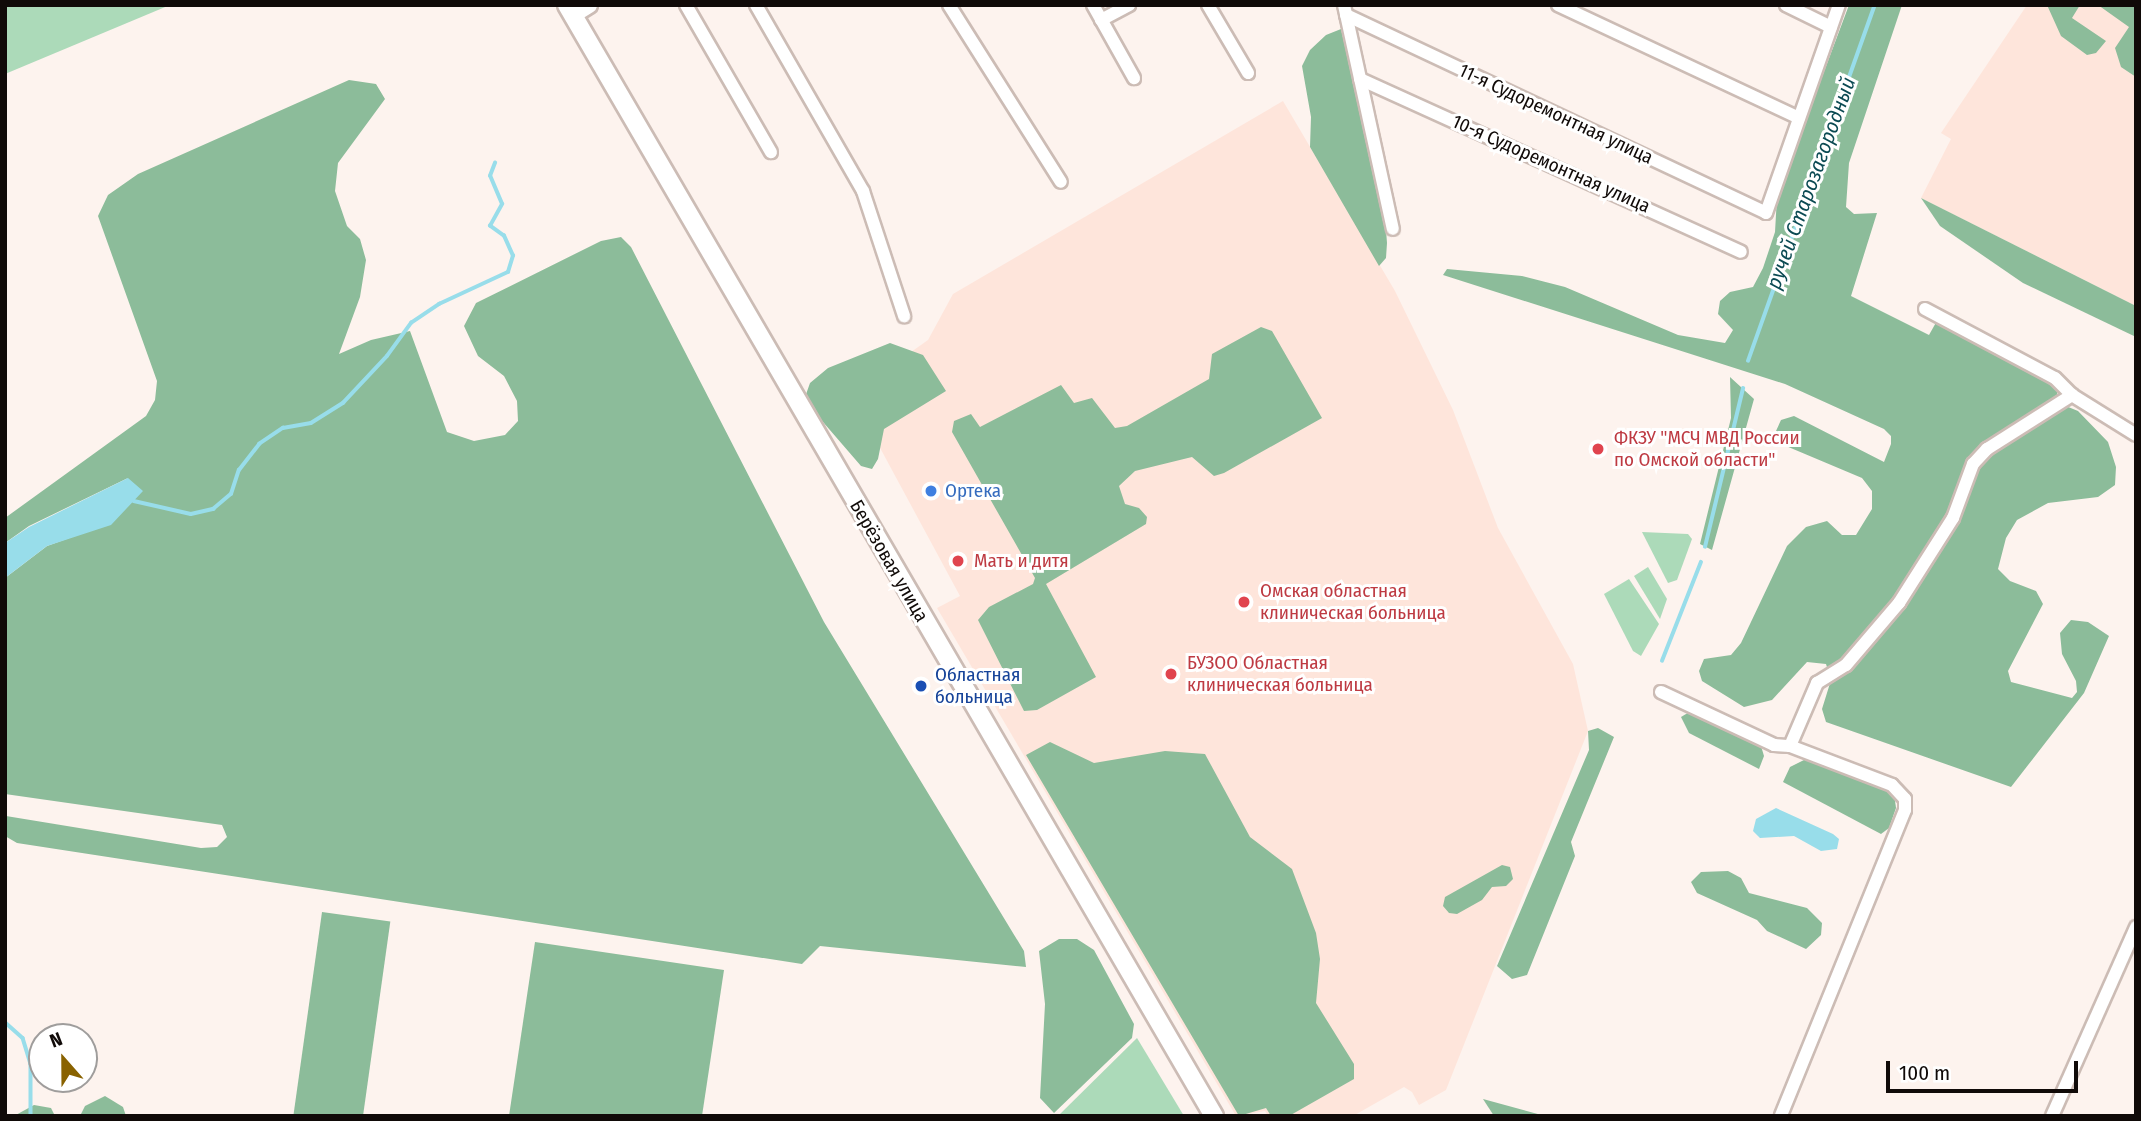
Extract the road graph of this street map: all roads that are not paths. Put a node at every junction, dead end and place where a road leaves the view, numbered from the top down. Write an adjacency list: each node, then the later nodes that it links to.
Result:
1 (589, 5): 11 (street)
2 (686, 5): 19 (street)
3 (756, 5): 24 (street)
4 (949, 5): 20 (street)
5 (1093, 5): 13 (street)
6 (1129, 5): 13 (street)
7 (1208, 5): 15 (street)
8 (1558, 5): 18 (street)
9 (1786, 5): 14 (street)
10 (1839, 5): 14 (street)
11 (570, 10): 30 (main road, Берёзовая улица)
12 (1345, 10): 17 (street); 18 (street, 11-я Судоремонтная улица)
13 (1101, 20): 16 (street)
14 (1831, 27): 18 (street)
15 (1248, 73)
16 (1134, 78)
17 (1360, 79): 21 (street); 22 (street, 10-я Судоремонтная улица)
18 (1800, 118)
19 (771, 152)
20 (1061, 182)
21 (1394, 229)
22 (1741, 252)
23 (1925, 309): 25 (street)
24 (904, 316)
25 (2072, 395): 26 (street); 28 (street)
26 (2136, 435)
27 (1661, 692): 28 (street)
28 (1790, 746): 31 (street)
29 (2136, 927): 32 (street)
30 (1214, 1116)
31 (1781, 1116)
32 (2052, 1116)

